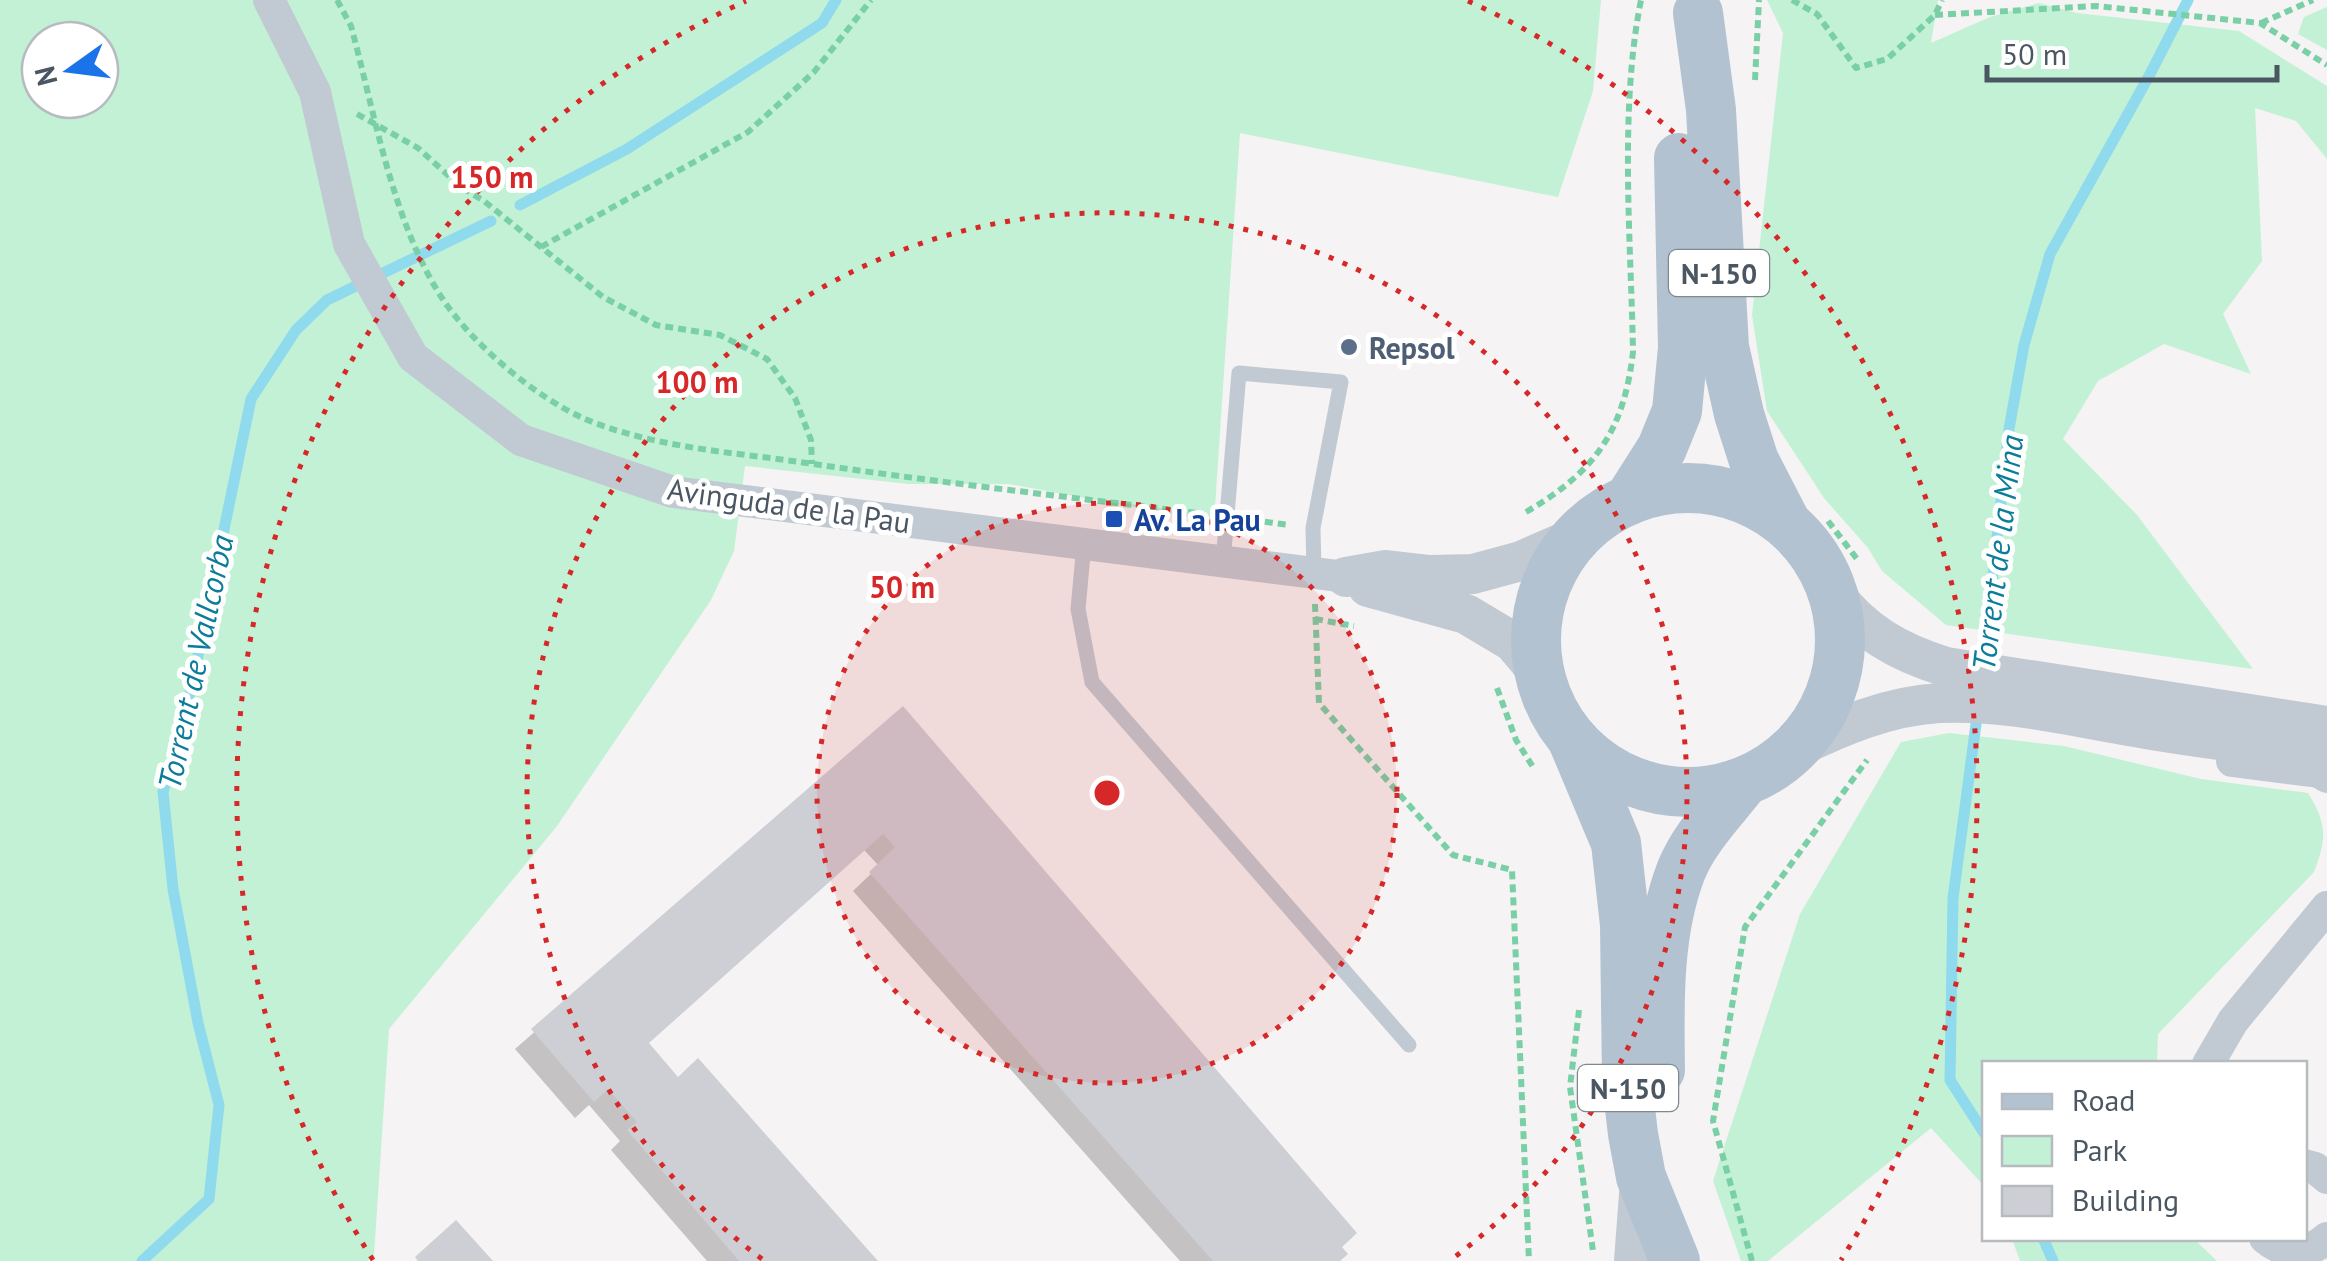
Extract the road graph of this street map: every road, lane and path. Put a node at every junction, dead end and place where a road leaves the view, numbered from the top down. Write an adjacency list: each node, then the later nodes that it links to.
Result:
1 (269, 0): 13 (street, Avinguda de la Pau)
2 (338, 0): 19 (path)
3 (871, 0): 15 (path)
4 (1641, 0): 18 (path)
5 (1759, 0): 14 (path)
6 (1792, 0): 10 (path)
7 (1942, 0): 10 (path)
8 (2313, 0): 11 (path)
9 (1698, 6): 16 (main road, N-150); 20 (main road, N-150)
10 (1935, 15): 11 (path)
11 (2260, 23): 12 (path)
12 (2327, 65)
13 (316, 92): 15 (path); 17 (street, Avinguda de la Pau)
14 (1754, 96)
15 (541, 247): 17 (path)
16 (1629, 500): 20 (main road, N-150); 22 (main road, N-150)
17 (813, 510): 23 (street, Avinguda de la Pau)
18 (1517, 516)
19 (1226, 517): 21 (path); 21 (lane); 24 (lane)
20 (1804, 518): 26 (path); 26 (main road, N-150)
21 (1314, 528): 25 (lane)
22 (1576, 536): 25 (street, Avinguda de la Pau); 29 (main road, N-150)
23 (1084, 544): 24 (street, Avinguda de la Pau); 42 (lane)
24 (1223, 562): 25 (street, Avinguda de la Pau)
25 (1330, 575): 27 (path); 29 (street, Avinguda de la Pau)
26 (1848, 579): 33 (street); 36 (main road, N-150)
27 (1316, 618): 28 (path); 47 (path)
28 (1372, 629)
29 (1540, 674): 34 (main road, N-150)
30 (1488, 676): 38 (path)
31 (1893, 710): 32 (street); 36 (street); 51 (path)
32 (2128, 726): 35 (street); 37 (street)
33 (2327, 726)
34 (1572, 739): 39 (main road, N-150); 44 (main road, N-150)
35 (2327, 749)
36 (1794, 750): 39 (main road, N-150)
37 (2327, 777)
38 (1540, 778)
39 (1743, 782): 50 (main road, N-150)
40 (2327, 907): 43 (street)
41 (1579, 1008): 48 (path)
42 (1409, 1045)
43 (2210, 1061)
44 (1640, 1177): 49 (street); 50 (main road, N-150)
45 (2327, 1238): 46 (street)
46 (2268, 1241)
47 (1529, 1261)
48 (1592, 1261)
49 (1634, 1261)
50 (1676, 1261)
51 (1752, 1261)

